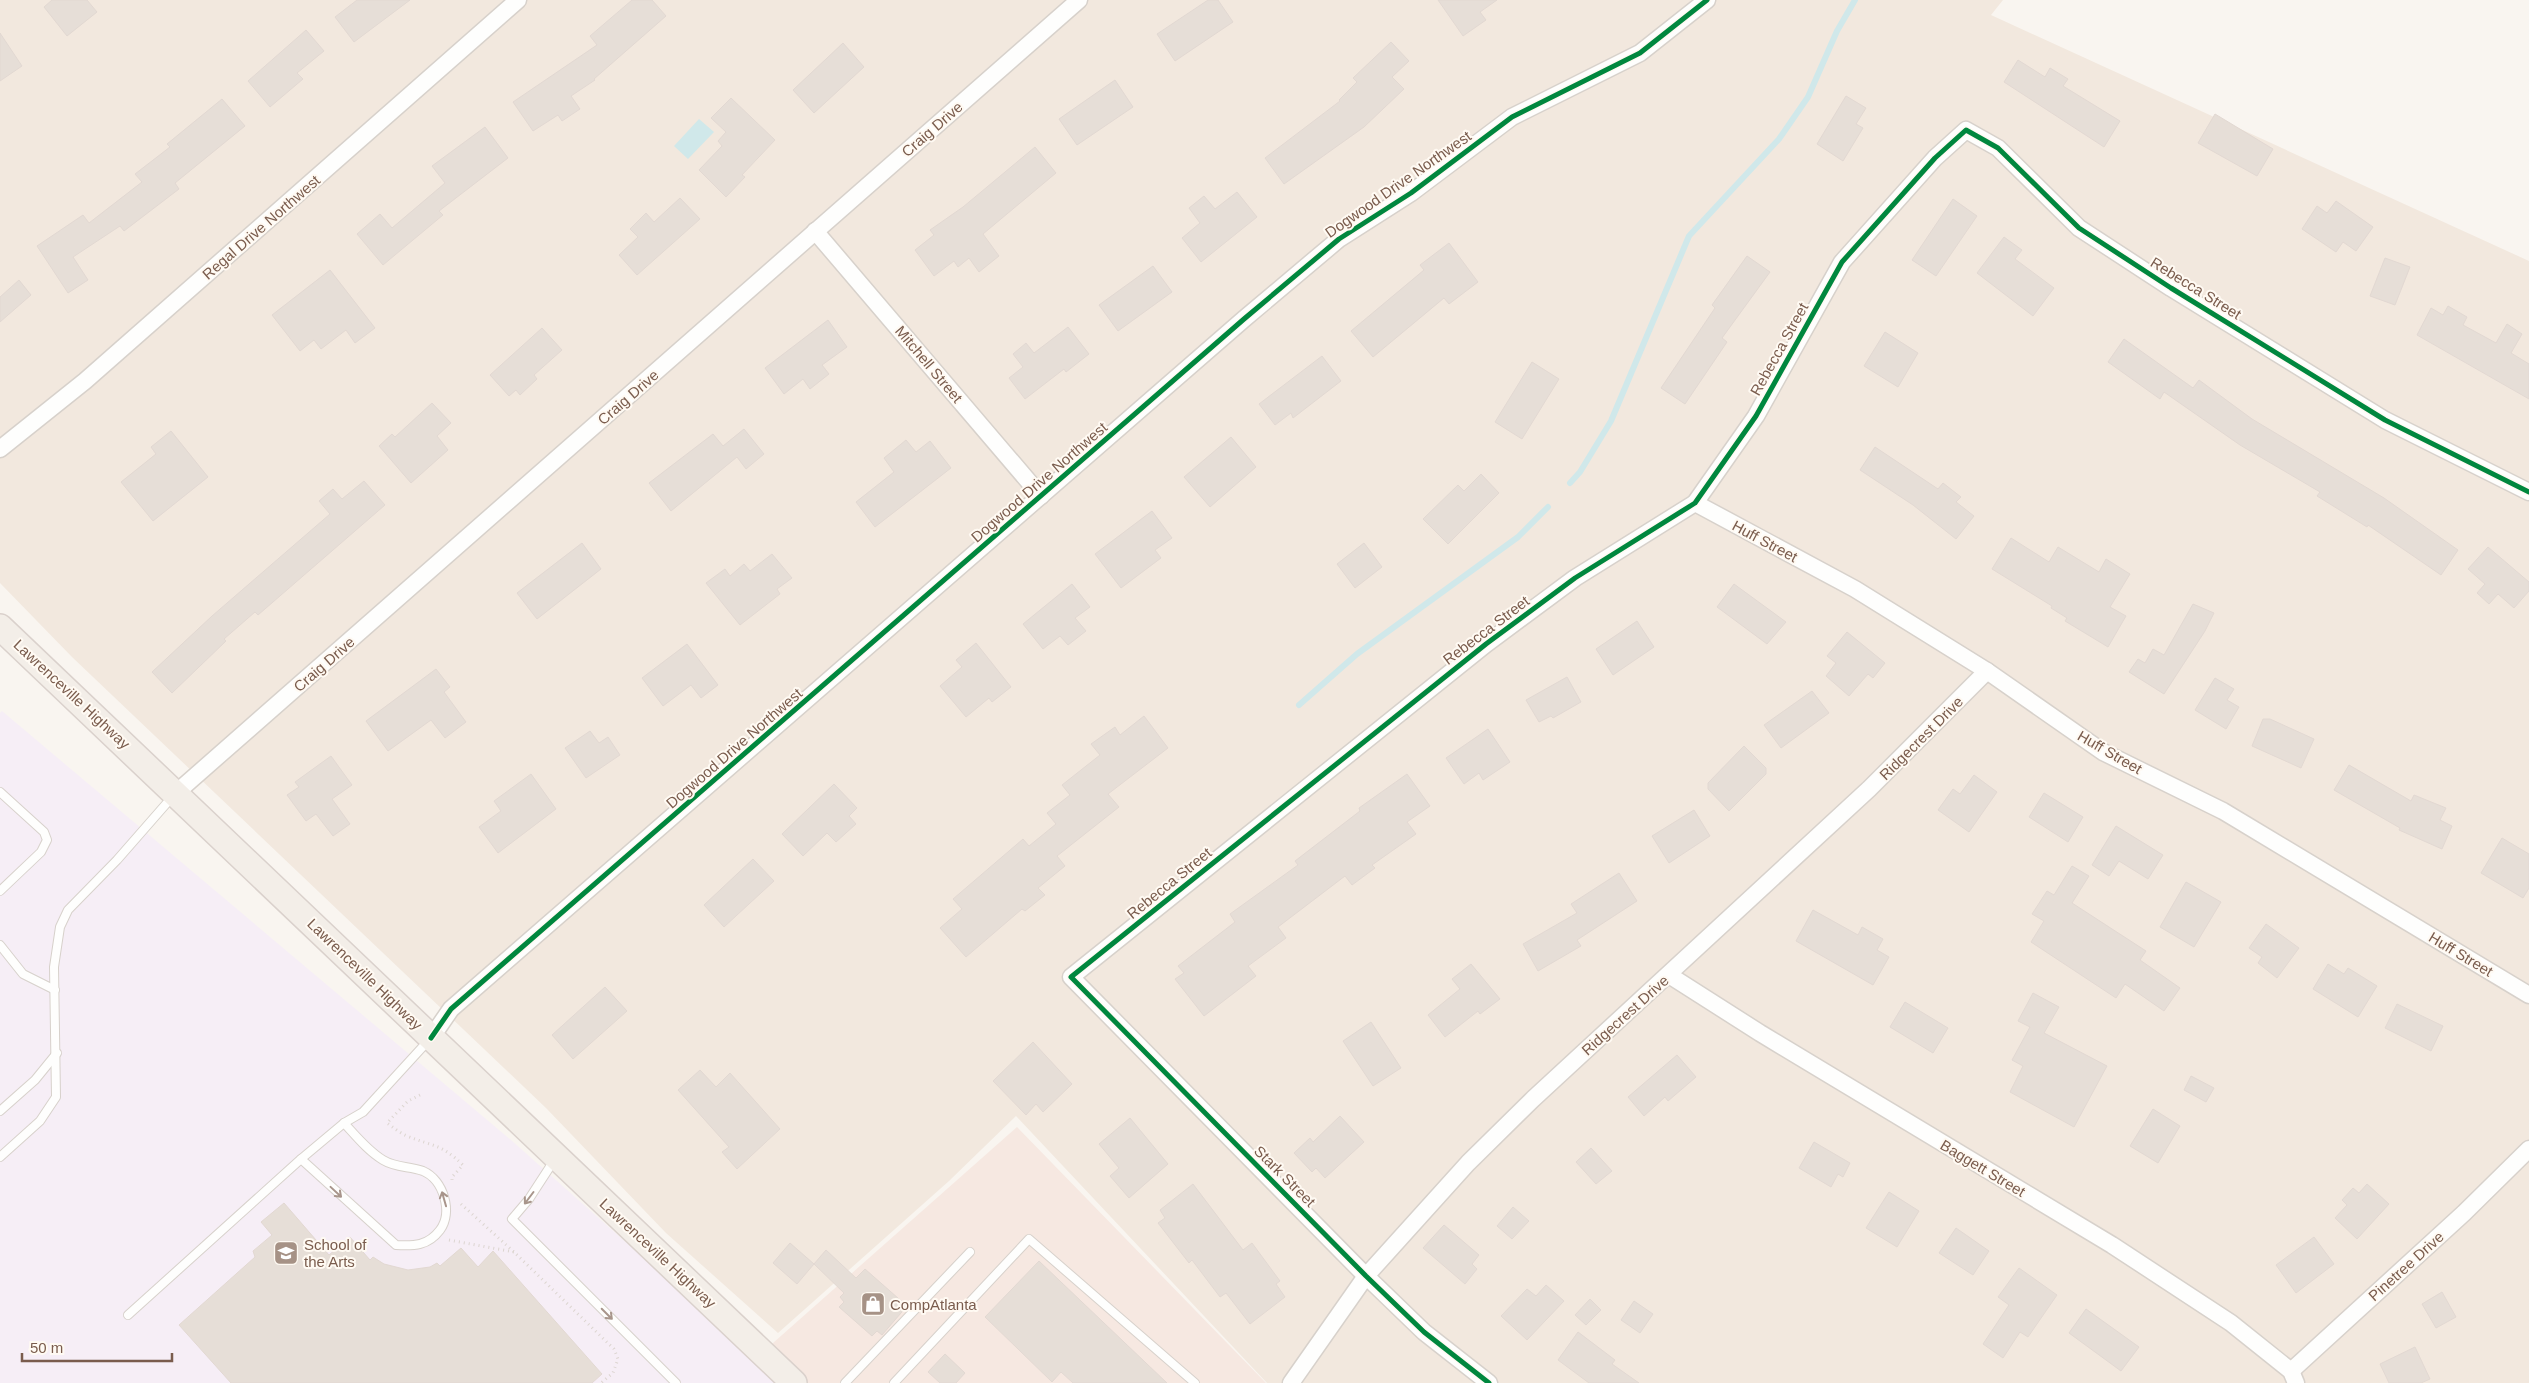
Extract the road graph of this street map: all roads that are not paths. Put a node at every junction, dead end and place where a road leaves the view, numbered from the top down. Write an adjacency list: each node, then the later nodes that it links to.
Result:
1 (518, 0): 5 (street, Regal Drive Northwest)
2 (1079, 0): 4 (street, Craig Drive)
3 (1707, 0): 7 (street, Dogwood Drive Northwest)
4 (815, 231): 7 (street, Mitchell Street); 12 (street, Craig Drive)
5 (0, 449)
6 (2529, 492): 8 (street, Rebecca Street)
7 (1041, 496): 19 (street, Dogwood Drive Northwest)
8 (1695, 503): 10 (street, Huff Street); 16 (street, Rebecca Street)
9 (0, 627): 12 (main road, Lawrenceville Highway)
10 (1986, 671): 15 (street, Ridgecrest Drive); 18 (street, Huff Street)
11 (0, 792): 13 (lane)
12 (176, 793): 17 (lane); 19 (main road, Lawrenceville Highway)
13 (0, 891)
14 (0, 945): 17 (lane)
15 (1668, 975): 28 (street, Ridgecrest Drive); 30 (street, Baggett Street)
16 (1071, 978): 28 (street, Stark Street)
17 (55, 990): 20 (lane)
18 (2529, 995)
19 (431, 1038): 22 (lane); 25 (main road, Lawrenceville Highway)
20 (57, 1053): 21 (lane); 24 (lane)
21 (0, 1111)
22 (344, 1123): 26 (lane); 26 (lane, one-way to 22)
23 (2529, 1149): 30 (street, Pinetree Drive)
24 (0, 1157)
25 (556, 1157): 31 (lane, one-way to 31); 32 (main road, Lawrenceville Highway)
26 (301, 1159): 29 (lane)
27 (970, 1252): 33 (lane)
28 (1366, 1276): 36 (street, Ridgecrest Drive); 37 (street, Stark Street)
29 (128, 1315)
30 (2293, 1377)
31 (676, 1383)
32 (794, 1383)
33 (845, 1383)
34 (894, 1383): 35 (lane)
35 (1195, 1383)
36 (1291, 1383)
37 (1489, 1383)

